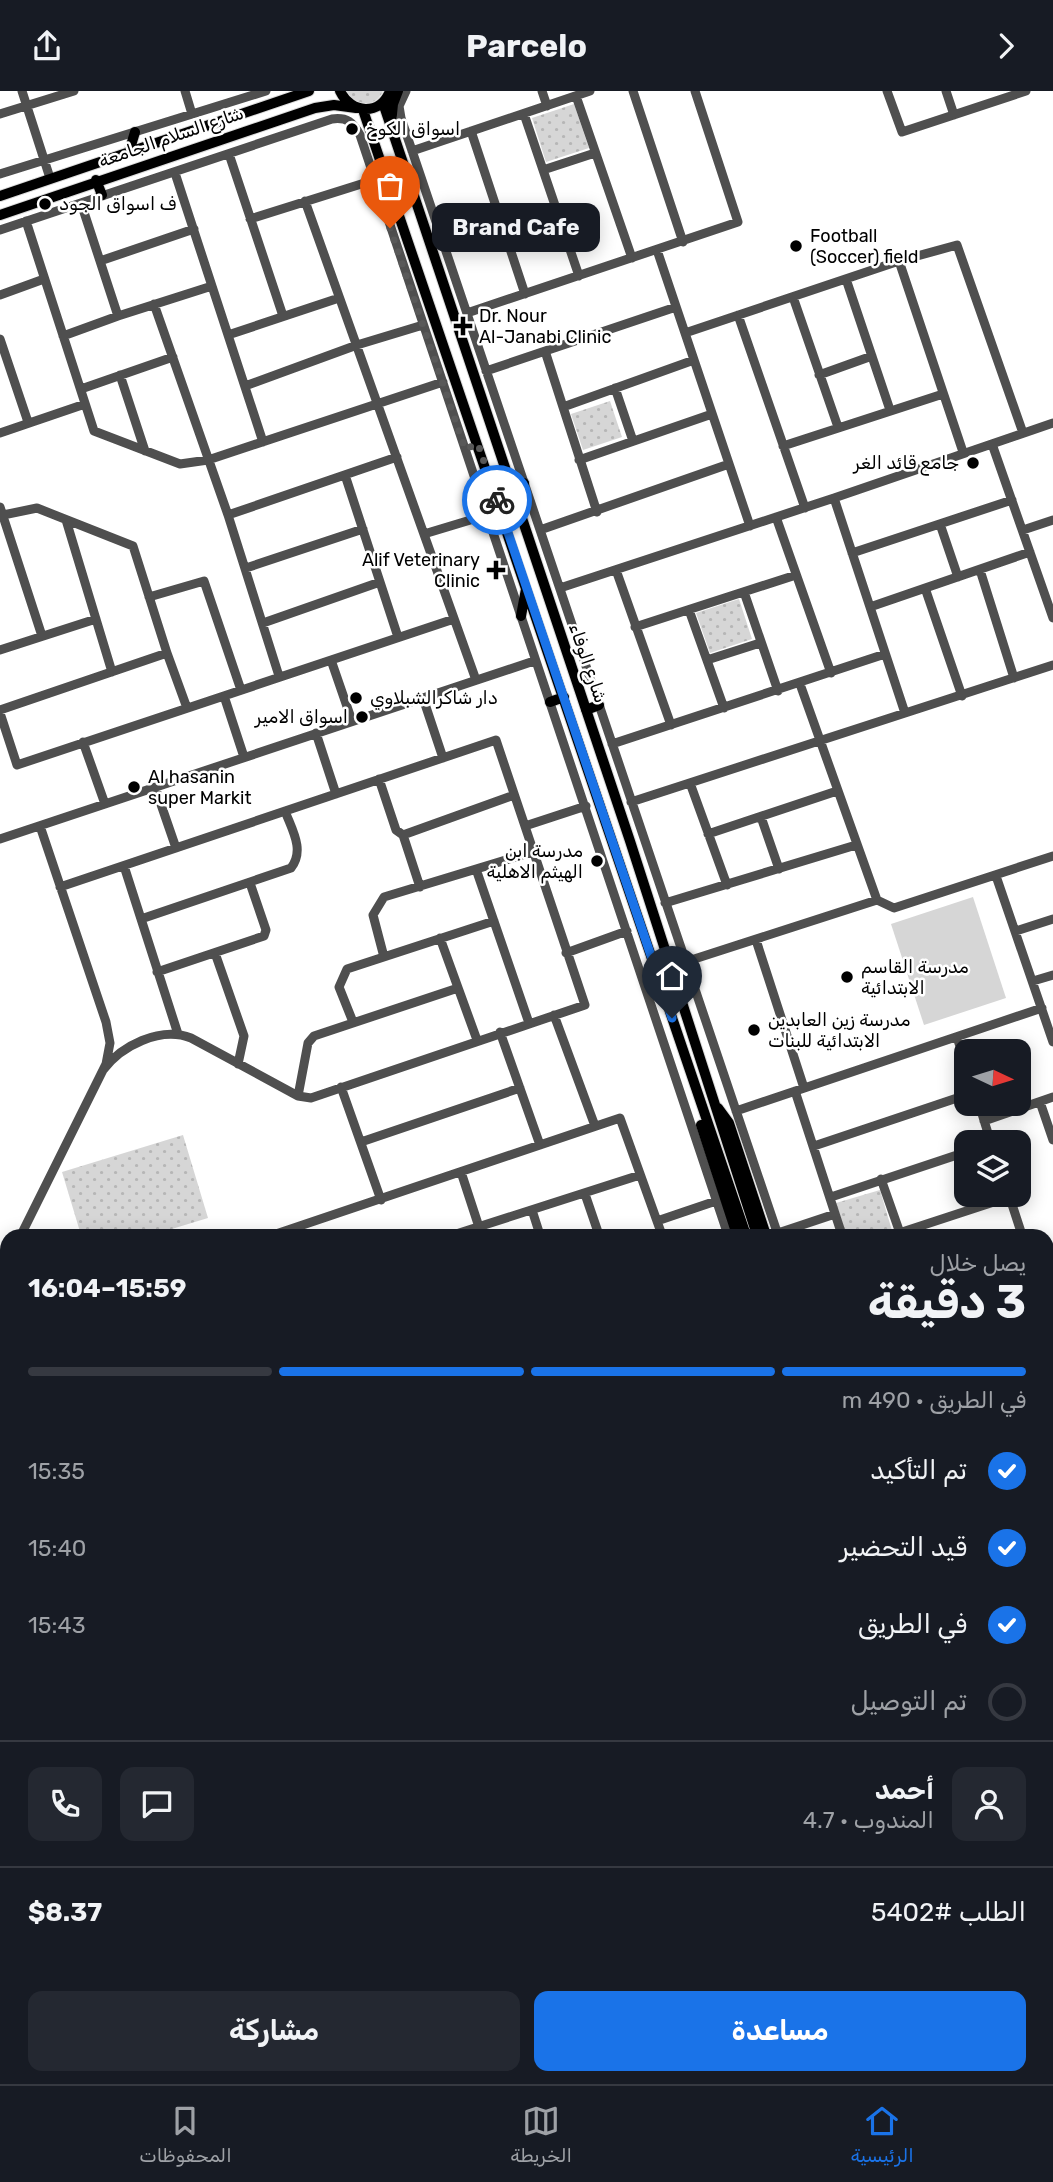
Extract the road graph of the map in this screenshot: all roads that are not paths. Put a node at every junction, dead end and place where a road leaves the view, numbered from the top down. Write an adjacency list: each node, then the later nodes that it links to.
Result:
1 (22, 91): 20 (street)
2 (74, 91): 20 (street)
3 (185, 91): 24 (street)
4 (266, 91): 24 (street)
5 (309, 91): 27 (main road, شارع السلام الجامعة)
6 (340, 91): 22 (main road)
7 (390, 91): 19 (main road)
8 (398, 91): 28 (main road)
9 (406, 91): 32 (street)
10 (542, 91): 21 (street)
11 (590, 91): 18 (street)
12 (634, 91): 54 (street)
13 (695, 91): 54 (street)
14 (887, 91): 26 (street)
15 (946, 91): 26 (street)
16 (1026, 91): 17 (street)
17 (1007, 95): 26 (street)
18 (576, 96): 21 (street); 34 (street)
19 (383, 103): 22 (main road); 28 (main road, شارع الوفاء)
20 (28, 106): 23 (street); 36 (street)
21 (547, 106): 25 (street)
22 (360, 109): 31 (main road, شارع السلام الجامعة); 46 (main road, شارع الوفاء)
23 (0, 114)
24 (192, 114): 30 (street)
25 (524, 114): 29 (street); 37 (street)
26 (954, 115)
27 (233, 117): 31 (main road); 33 (main road, شارع السلام الجامعة)
28 (390, 130): 61 (main road, شارع الوفاء)
29 (471, 131): 32 (street); 65 (street)
30 (135, 132): 33 (main road); 36 (street)
31 (238, 132): 41 (main road, شارع السلام الجامعة)
32 (412, 151): 71 (street)
33 (129, 152): 40 (main road, شارع السلام الجامعة)
34 (595, 153): 37 (street); 57 (street)
35 (229, 154): 38 (street); 42 (street); 50 (street)
36 (44, 161): 39 (street); 40 (street)
37 (543, 170): 60 (street)
38 (175, 173): 44 (street); 52 (street)
39 (0, 174)
40 (50, 178): 43 (main road, شارع السلام الجامعة)
41 (96, 180): 44 (main road); 49 (main road, شارع السلام الجامعة)
42 (374, 180): 45 (street); 48 (street)
43 (0, 195)
44 (102, 195): 47 (street)
45 (305, 201): 50 (street); 67 (street)
46 (395, 202): 48 (main road); 55 (main road, شارع الوفاء)
47 (80, 203): 51 (street); 58 (street)
48 (382, 205): 75 (street)
49 (0, 215)
50 (250, 219): 74 (street)
51 (26, 221): 53 (street); 62 (street)
52 (194, 229): 58 (street); 64 (street)
53 (0, 230)
54 (683, 241): 56 (street)
55 (410, 246): 61 (main road); 107 (main road, شارع الوفاء)
56 (657, 250): 57 (street); 70 (street)
57 (632, 258): 60 (street)
58 (100, 261): 73 (street)
59 (899, 261): 63 (street); 94 (street); 103 (street)
60 (579, 276): 65 (street)
61 (440, 278): 82 (main road, شارع الوفاء)
62 (44, 279): 66 (street); 78 (street)
63 (846, 279): 68 (street); 84 (street)
64 (212, 286): 69 (street); 77 (street)
65 (525, 293): 71 (street)
66 (0, 295)
67 (338, 297): 74 (street); 81 (street)
68 (793, 297): 72 (street); 89 (street)
69 (154, 304): 73 (street); 85 (street)
70 (676, 307): 76 (street); 83 (street)
71 (467, 313): 80 (street)
72 (738, 315): 76 (street); 109 (street)
73 (118, 316): 78 (street)
74 (283, 316): 77 (street)
75 (423, 325): 81 (street); 90 (street)
76 (685, 333): 86 (street)
77 (228, 335): 91 (street)
78 (63, 336): 93 (street)
79 (0, 339): 100 (street)
80 (476, 341): 82 (main road); 87 (street)
81 (357, 345): 91 (street); 95 (street)
82 (463, 345): 119 (main road, شارع الوفاء)
83 (545, 351): 87 (street); 97 (street)
84 (872, 356): 89 (street); 98 (street)
85 (173, 357): 88 (street); 114 (street)
86 (694, 360): 92 (street); 99 (street)
87 (486, 371): 118 (street)
88 (120, 375): 93 (street); 111 (street)
89 (819, 375): 102 (street)
90 (443, 382): 95 (street); 110 (street)
91 (245, 386): 106 (street)
92 (615, 388): 97 (street); 105 (street)
93 (81, 389): 96 (street)
94 (943, 394): 98 (street); 112 (street)
95 (378, 402): 106 (street); 113 (street)
96 (85, 404): 100 (street); 111 (street)
97 (563, 407): 115 (street)
98 (890, 410): 102 (street)
99 (712, 414): 105 (street); 116 (street)
100 (28, 422): 104 (street)
101 (1053, 423): 103 (street)
102 (838, 427): 109 (street)
103 (1023, 432): 108 (street)
104 (0, 433)
105 (633, 441): 115 (street)
106 (263, 442): 114 (street)
107 (478, 444): 110 (main road); 144 (main road, شارع الوفاء)
108 (992, 444): 112 (street); 121 (street)
109 (783, 446): 122 (street)
110 (465, 449): 126 (street)
111 (145, 451): 114 (street)
112 (963, 452): 120 (street)
113 (397, 457): 117 (street); 135 (street)
114 (208, 460): 125 (street)
115 (579, 460): 124 (street)
116 (729, 464): 124 (street); 131 (street)
117 (345, 475): 125 (street); 132 (street)
118 (524, 483): 119 (main road); 133 (street)
119 (510, 488): 183 (main road, شارع الوفاء)
120 (834, 498): 122 (street); 137 (street)
121 (1012, 499): 130 (street); 134 (street)
122 (804, 508): 127 (street)
123 (1, 511): 128 (street); 157 (street)
124 (597, 512): 133 (street)
125 (228, 515): 138 (street)
126 (487, 515): 135 (street); 151 (street)
127 (776, 517): 131 (street); 141 (street)
128 (65, 520): 148 (street); 153 (street)
129 (1053, 520): 134 (street)
130 (940, 524): 137 (street); 142 (street)
131 (750, 526): 139 (street)
132 (363, 529): 138 (street); 143 (street)
133 (540, 530): 145 (street)
134 (1023, 530): 136 (street)
135 (424, 534): 154 (street)
136 (1030, 552): 140 (street); 152 (street)
137 (852, 553): 149 (street)
138 (246, 568): 155 (street)
139 (616, 570): 145 (street); 156 (street)
140 (980, 570): 142 (street); 170 (street)
141 (796, 575): 147 (street); 168 (street)
142 (958, 577): 146 (street)
143 (380, 582): 155 (street); 158 (street)
144 (526, 586): 151 (main road); 177 (main road, شارع الوفاء)
145 (560, 588): 180 (street)
146 (925, 588): 149 (street); 176 (street)
147 (744, 592): 150 (street); 159 (street)
148 (149, 597): 161 (street); 173 (street)
149 (870, 607): 162 (street)
150 (689, 610): 156 (street); 164 (street)
151 (521, 616): 165 (street)
152 (1053, 618)
153 (96, 619): 157 (street); 167 (street)
154 (454, 619): 158 (street); 171 (street)
155 (262, 623): 169 (street)
156 (635, 627): 187 (street)
157 (42, 636): 160 (street)
158 (398, 637): 163 (street)
159 (760, 643): 164 (street); 174 (street)
160 (0, 650)
161 (167, 653): 167 (street); 181 (street)
162 (885, 654): 168 (street); 185 (street)
163 (331, 660): 169 (street); 186 (street)
164 (707, 660): 182 (street)
165 (534, 661): 171 (street); 179 (street)
166 (1053, 665): 170 (street)
167 (112, 672): 184 (street)
168 (831, 673): 172 (street)
169 (279, 676): 173 (street)
170 (1014, 678): 176 (street)
171 (476, 680): 178 (street)
172 (800, 684): 174 (street); 189 (street)
173 (241, 690): 175 (street)
174 (778, 691): 182 (street)
175 (224, 696): 181 (street); 192 (street)
176 (962, 696): 185 (street)
177 (564, 697): 179 (main road); 243 (main road, شارع الوفاء)
178 (423, 698): 186 (street); 193 (street)
179 (550, 702): 202 (street)
180 (599, 705): 183 (main road); 191 (street)
181 (187, 708): 190 (street)
182 (724, 708): 187 (street)
183 (586, 710): 211 (main road, شارع الوفاء)
184 (0, 711): 190 (street)
185 (905, 713): 189 (street)
186 (352, 721): 188 (street)
187 (671, 726): 191 (street)
188 (316, 733): 192 (street); 198 (street)
189 (819, 740): 195 (street); 197 (street)
190 (83, 743): 201 (street)
191 (612, 744): 200 (street)
192 (244, 757): 196 (street)
193 (443, 758): 194 (street); 199 (street)
194 (379, 779): 198 (street); 208 (street)
195 (690, 783): 200 (street); 207 (street)
196 (155, 787): 201 (street); 213 (street)
197 (837, 791): 204 (street); 212 (street)
198 (336, 794): 203 (street)
199 (514, 795): 206 (street); 208 (street)
200 (631, 802): 209 (street)
201 (105, 804): 205 (street)
202 (586, 806): 206 (street); 229 (street)
203 (285, 811): 213 (street); 220 (street)
204 (761, 817): 207 (street); 218 (street)
205 (40, 826): 210 (street); 222 (street)
206 (525, 826): 214 (street)
207 (708, 834): 221 (street)
208 (403, 835): 223 (street)
209 (643, 837): 211 (main road); 225 (street)
210 (0, 839)
211 (630, 841): 262 (main road, شارع الوفاء)
212 (856, 845): 218 (street); 224 (street)
213 (176, 848): 216 (street)
214 (533, 852): 217 (street); 234 (street)
215 (1053, 856): 219 (street)
216 (124, 866): 222 (street); 226 (street)
217 (476, 869): 223 (street); 228 (street)
218 (779, 869): 221 (street)
219 (996, 876): 224 (street); 230 (street)
220 (250, 883): 226 (street); 233 (street)
221 (727, 885): 225 (street)
222 (60, 887): 248 (street)
223 (420, 887): 235 (street)
224 (877, 900): 232 (street)
225 (665, 903): 236 (street)
226 (141, 919): 237 (street)
227 (1053, 919): 230 (street)
228 (494, 921): 231 (street); 245 (street)
229 (627, 931): 234 (street); 279 (street)
230 (1016, 931): 239 (street)
231 (440, 938): 235 (street); 240 (street)
232 (756, 940): 236 (street); 257 (street)
233 (215, 953): 237 (street); 253 (street)
234 (566, 953): 242 (street)
235 (384, 957): 244 (street)
236 (685, 962): 263 (street)
237 (157, 972): 247 (street)
238 (1053, 975): 239 (street)
239 (1033, 981): 241 (street)
240 (458, 988): 244 (street); 251 (street)
241 (1042, 1008): 249 (street); 250 (street)
242 (554, 1015): 245 (street); 266 (street)
243 (672, 1018): 293 (main road); 294 (main road, شارع الوفاء)
244 (353, 1023): 258 (street)
245 (529, 1023): 246 (street)
246 (500, 1033): 251 (street); 256 (street)
247 (178, 1034): 252 (street); 253 (street)
248 (110, 1036): 252 (street); 254 (street)
249 (957, 1037): 257 (street)
250 (1053, 1039)
251 (477, 1040): 255 (street)
252 (126, 1047): 254 (street)
253 (238, 1064): 258 (street)
254 (103, 1070): 286 (street)
255 (341, 1087): 258 (street); 269 (street)
256 (520, 1089): 269 (street); 270 (street)
257 (800, 1090): 263 (street); 271 (street)
258 (298, 1096)
259 (1053, 1097): 261 (street)
260 (954, 1099): 271 (street)
261 (1040, 1102): 265 (street); 268 (street)
262 (715, 1104): 295 (main road, شارع الوفاء); 296 (main road)
263 (736, 1111): 297 (street)
264 (983, 1117): 265 (street)
265 (984, 1121): 267 (street)
266 (595, 1126): 270 (street); 274 (street)
267 (987, 1130)
268 (1053, 1140)
269 (360, 1142): 278 (street)
270 (540, 1145): 273 (street)
271 (814, 1146): 277 (street)
272 (954, 1156): 275 (street)
273 (461, 1172): 278 (street); 285 (street)
274 (640, 1175): 276 (street); 284 (street)
275 (881, 1179): 277 (street); 300 (street)
276 (584, 1194): 282 (street); 290 (street)
277 (831, 1197): 283 (street)
278 (381, 1199): 287 (street)
279 (716, 1201): 284 (street); 292 (street)
280 (976, 1207): 301 (street)
281 (1013, 1207): 302 (street)
282 (532, 1210): 285 (street); 289 (street)
283 (835, 1214): 298 (street); 299 (street)
284 (657, 1221): 291 (street)
285 (479, 1227): 288 (street)
286 (24, 1229)
287 (306, 1229)
288 (472, 1229)
289 (539, 1229)
290 (597, 1229)
291 (660, 1229)
292 (726, 1229)
293 (735, 1229)
294 (744, 1229)
295 (755, 1229)
296 (770, 1229)
297 (772, 1229)
298 (791, 1229)
299 (840, 1229)
300 (895, 1229)
301 (911, 1229)
302 (1020, 1229)

